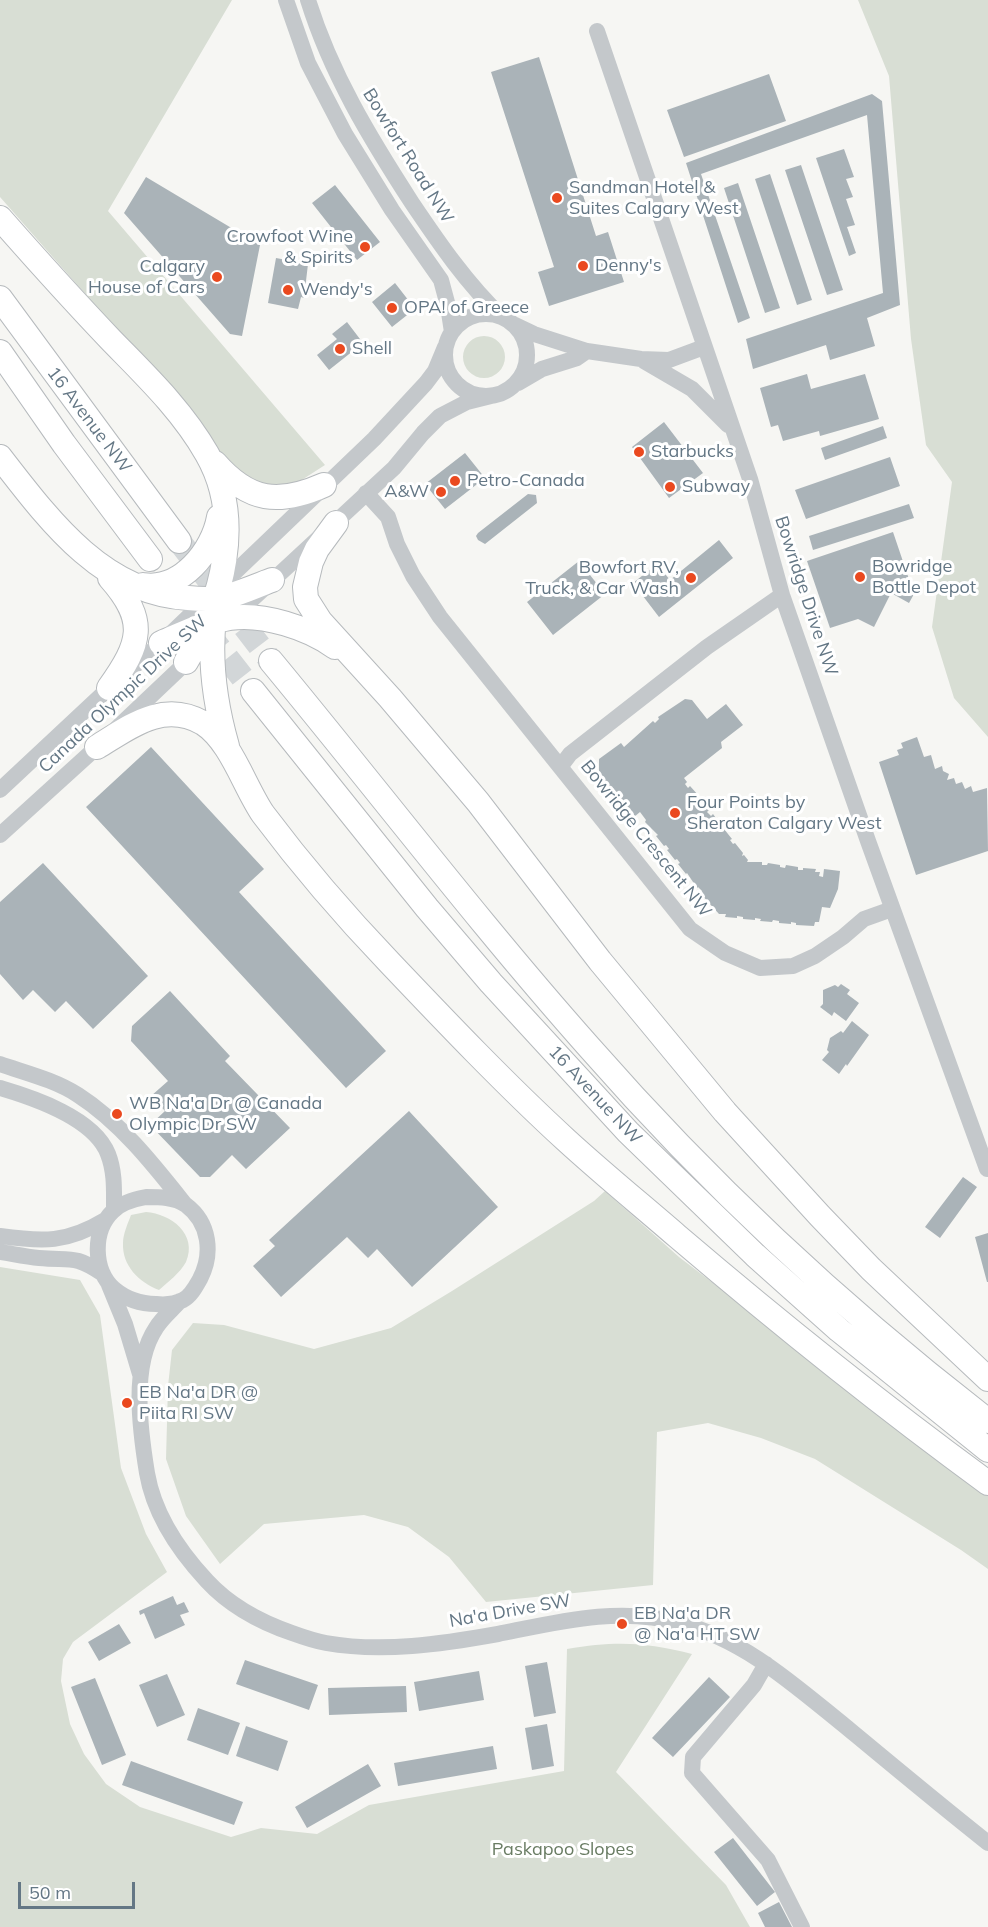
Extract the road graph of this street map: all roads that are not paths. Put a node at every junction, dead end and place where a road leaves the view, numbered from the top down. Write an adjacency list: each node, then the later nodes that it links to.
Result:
1 (286, 0): 7 (street)
2 (308, 0): 6 (street, Bowfort Road NW)
3 (597, 31): 8 (street, Bowridge Drive NW)
4 (0, 218): 15 (highway)
5 (0, 298): 21 (highway, 16 Avenue NW)
6 (507, 321): 7 (street); 9 (street, Bowfort Road NW); 12 (street)
7 (449, 339): 13 (street); 17 (street)
8 (704, 347): 11 (street, Bowfort Road NW); 14 (street, Bowridge Drive NW)
9 (587, 351): 11 (street, Bowfort Road NW); 12 (street)
10 (0, 352): 22 (highway, 16 Avenue NW)
11 (641, 359): 14 (street)
12 (513, 387): 13 (street)
13 (490, 396): 18 (street)
14 (732, 428): 27 (street, Bowridge Drive NW)
15 (208, 455): 17 (highway); 19 (highway)
16 (0, 457): 23 (highway)
17 (324, 485): 26 (street)
18 (366, 493): 20 (street); 37 (street, Bowridge Crescent NW)
19 (223, 496): 25 (highway); 26 (highway)
20 (336, 523): 24 (street); 32 (highway)
21 (179, 541)
22 (150, 559)
23 (101, 567): 25 (highway); 33 (highway)
24 (272, 580): 26 (highway); 28 (street, Canada Olympic Drive SW)
25 (129, 583): 26 (highway)
26 (218, 592): 28 (highway); 29 (street, Canada Olympic Drive SW)
27 (782, 595): 37 (street, Bowridge Crescent NW); 40 (street, Bowridge Drive NW)
28 (216, 625): 29 (highway); 31 (highway); 32 (highway); 36 (highway)
29 (161, 643): 33 (street, Canada Olympic Drive SW)
30 (271, 661): 52 (highway, 16 Avenue NW)
31 (186, 662): 35 (street, Canada Olympic Drive SW)
32 (372, 678): 51 (highway)
33 (109, 688): 38 (street, Canada Olympic Drive SW)
34 (253, 691): 53 (highway, 16 Avenue NW)
35 (97, 747): 36 (highway); 39 (street, Canada Olympic Drive SW)
36 (231, 757): 54 (highway)
37 (561, 766): 40 (street, Bowridge Crescent NW)
38 (0, 789)
39 (0, 835)
40 (892, 909): 43 (street, Bowridge Drive NW)
41 (0, 1064): 44 (street)
42 (0, 1088): 45 (street)
43 (987, 1169)
44 (185, 1204): 45 (street); 49 (street)
45 (110, 1215): 46 (street); 48 (street)
46 (0, 1236)
47 (0, 1252): 48 (street)
48 (106, 1279): 49 (street); 50 (street, Na'a Drive SW)
49 (180, 1301): 50 (street, Na'a Drive SW)
50 (140, 1374): 55 (street, Na'a Drive SW)
51 (988, 1379)
52 (988, 1421)
53 (988, 1450)
54 (988, 1483)
55 (766, 1664): 56 (street, Na'a Drive SW); 57 (street)
56 (988, 1843)
57 (802, 1927)

